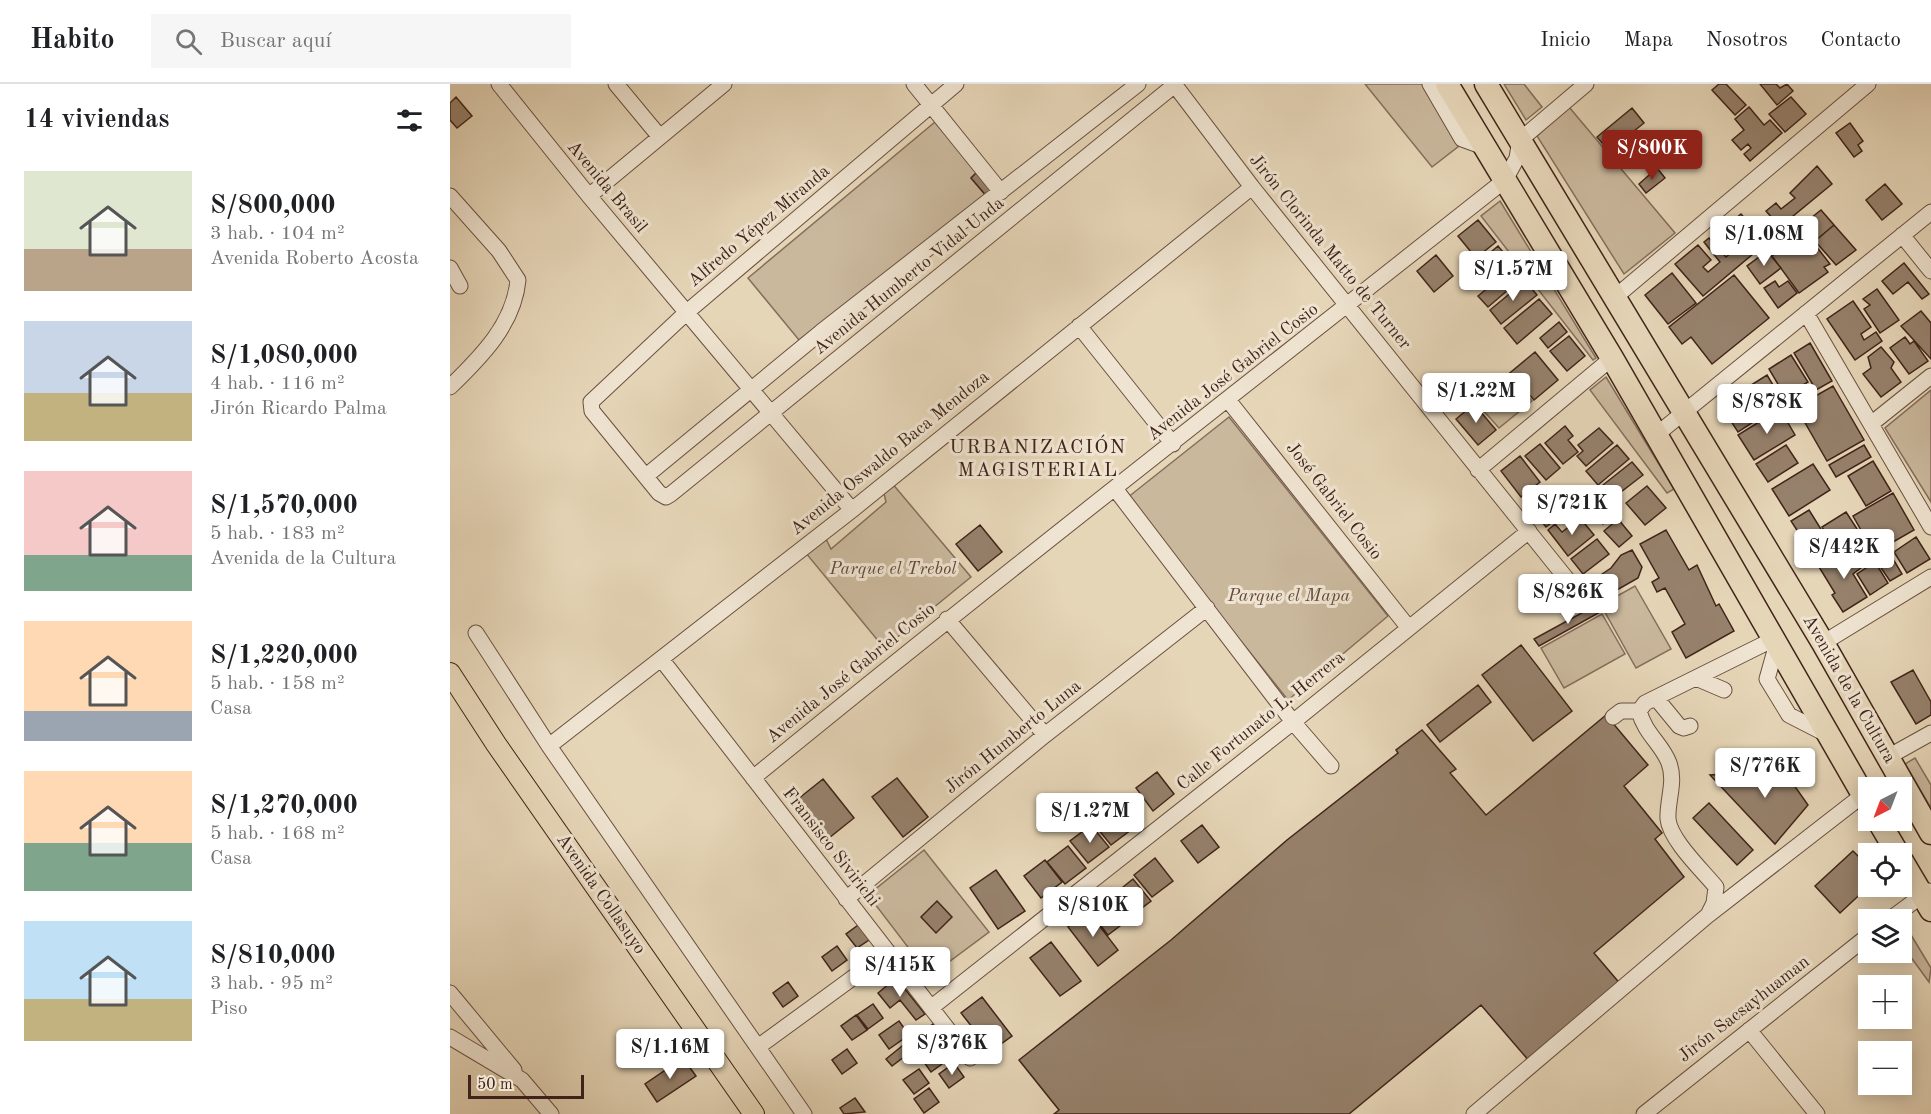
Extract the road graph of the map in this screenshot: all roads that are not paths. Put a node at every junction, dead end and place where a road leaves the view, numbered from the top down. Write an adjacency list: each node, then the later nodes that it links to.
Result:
1 (499, 84): 21 (street, Avenida Brasil)
2 (616, 84): 14 (street)
3 (724, 84): 14 (street)
4 (914, 84): 13 (street)
5 (956, 84): 13 (street, Alfredo Yépez Miranda)
6 (1138, 84): 19 (street, Avenida Humberto Vidal Unda)
7 (1175, 84): 18 (street, Jirón Clorinda Matto de Turner); 38 (street, Avenida Humberto Vidal Unda)
8 (1430, 84): 16 (street)
9 (1447, 84): 16 (highway)
10 (1486, 84): 15 (highway, Avenida de la Cultura)
11 (1586, 84): 15 (street)
12 (1868, 84): 27 (street)
13 (931, 104): 19 (street); 29 (street, Alfredo Yépez Miranda)
14 (660, 137): 21 (street)
15 (1520, 140): 17 (street, Avenida José Gabriel Cosio); 27 (highway, Avenida de la Cultura)
16 (1484, 147): 17 (highway)
17 (1505, 180): 28 (street, Avenida José Gabriel Cosio); 32 (highway)
18 (1252, 187): 28 (street, Jirón Clorinda Matto de Turner); 31 (street, Avenida Oswaldo Baca Mendoza)
19 (1001, 192): 35 (street, Avenida Humberto Vidal Unda)
20 (450, 196): 34 (street)
21 (589, 196): 29 (street, Avenida Brasil)
22 (1931, 212): 23 (street)
23 (1902, 235): 25 (street); 30 (street)
24 (450, 268): 26 (street)
25 (1931, 271)
26 (460, 286)
27 (1614, 298): 37 (highway, Avenida de la Cultura)
28 (1348, 305): 36 (street, Avenida José Gabriel Cosio); 42 (street, Jirón Clorinda Matto de Turner)
29 (687, 312): 35 (street, Avenida Brasil); 43 (street, Alfredo Yépez Miranda)
30 (1806, 313): 37 (street); 39 (street)
31 (1079, 326): 41 (street); 45 (street, Avenida Oswaldo Baca Mendoza)
32 (1612, 358): 40 (highway); 42 (street)
33 (1931, 376): 39 (street)
34 (450, 387)
35 (751, 389): 38 (street, Avenida Brasil); 43 (street, Avenida Humberto Vidal Unda)
36 (1228, 400): 41 (street, Avenida José Gabriel Cosio); 52 (street, José Gabriel Cosio)
37 (1684, 412): 40 (street); 55 (highway, Avenida de la Cultura)
38 (771, 413): 43 (street, Avenida Humberto Vidal Unda); 45 (street, Avenida Brasil)
39 (1871, 424): 46 (street)
40 (1656, 435): 54 (highway)
41 (1173, 444): 44 (street, Avenida José Gabriel Cosio)
42 (1478, 470): 47 (street, Jirón Clorinda Matto de Turner)
43 (646, 476)
44 (1116, 490): 50 (street); 51 (street, Avenida José Gabriel Cosio)
45 (852, 510): 56 (street, Avenida Oswaldo Baca Mendoza)
46 (1931, 527)
47 (1528, 531): 49 (street, Jirón Clorinda Matto de Turner); 52 (street, Calle Fortunato L. Herrera)
48 (1931, 577): 55 (street)
49 (1570, 583)
50 (1207, 608): 63 (street); 66 (street, Jirón Humberto Luna)
51 (947, 620): 66 (street); 70 (street, Avenida José Gabriel Cosio)
52 (1408, 627): 63 (street, Calle Fortunato L. Herrera)
53 (476, 633): 67 (street)
54 (1774, 643): 58 (street); 71 (highway)
55 (1823, 643): 68 (highway, Avenida de la Cultura)
56 (663, 660): 67 (street, Avenida Oswaldo Baca Mendoza); 70 (street, Fransisco Sivirichi)
57 (450, 673): 91 (main road, Avenida Collasuyo)
58 (1696, 678): 59 (street); 60 (street)
59 (1724, 690)
60 (1656, 698): 61 (street); 64 (street)
61 (1639, 711): 62 (street); 76 (street)
62 (1613, 717)
63 (1293, 722): 69 (street); 84 (street, Calle Fortunato L. Herrera)
64 (1690, 726)
65 (1931, 733): 68 (street)
66 (1045, 735): 78 (street, Jirón Humberto Luna)
67 (549, 746): 87 (street)
68 (1888, 757): 73 (highway, Avenida de la Cultura)
69 (1331, 766)
70 (753, 778): 78 (street, Fransisco Sivirichi)
71 (1858, 786)
72 (1858, 806): 75 (street)
73 (1931, 833)
74 (1912, 875): 77 (highway)
75 (1747, 885): 76 (street); 80 (street)
76 (1716, 887): 80 (street)
77 (1928, 898): 79 (street)
78 (846, 899): 82 (street, Fransisco Sivirichi)
79 (1908, 909)
80 (1707, 916): 93 (street)
81 (1858, 944): 85 (street, Jirón Sacsayhuaman)
82 (888, 952): 84 (street, Fransisco Sivirichi); 87 (street)
83 (450, 993): 89 (street)
84 (932, 1006): 88 (street, Fransisco Sivirichi)
85 (1749, 1030): 94 (street, Jirón Sacsayhuaman); 95 (street)
86 (450, 1037): 89 (street)
87 (759, 1047): 92 (street)
88 (970, 1058)
89 (522, 1080): 90 (street)
90 (551, 1114)
91 (754, 1114)
92 (804, 1114)
93 (1474, 1114)
94 (1644, 1114)
95 (1817, 1114)

